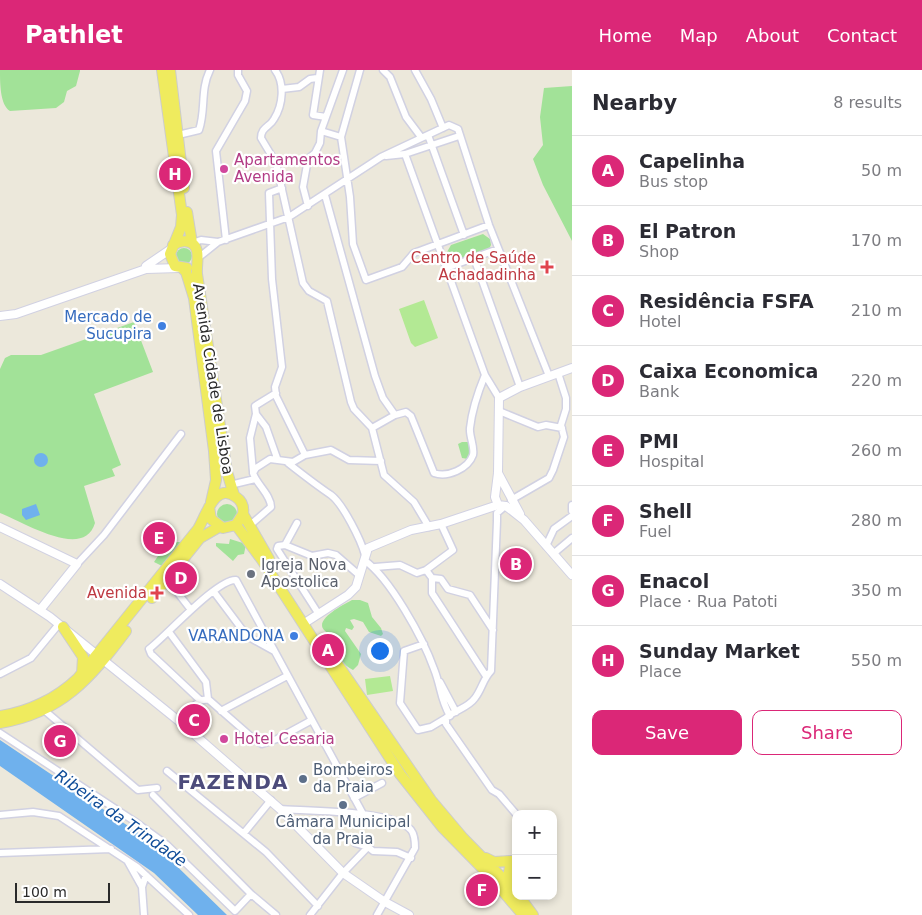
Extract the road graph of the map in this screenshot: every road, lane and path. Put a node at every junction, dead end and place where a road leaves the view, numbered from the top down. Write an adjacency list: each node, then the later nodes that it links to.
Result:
1 (162, 70): 37 (main road)
2 (170, 70): 18 (main road)
3 (210, 70): 18 (street)
4 (238, 70): 33 (street)
5 (276, 70): 14 (street)
6 (320, 70): 13 (street)
7 (342, 70): 15 (street)
8 (360, 70): 21 (street)
9 (383, 70): 12 (street)
10 (394, 70): 12 (street)
11 (415, 70): 16 (street)
12 (390, 77): 19 (street)
13 (317, 78): 14 (street); 15 (street)
14 (282, 89): 26 (street)
15 (326, 117): 17 (street)
16 (443, 128): 19 (street); 20 (street)
17 (321, 131): 21 (street); 28 (street)
18 (178, 135): 35 (main road)
19 (425, 136): 22 (street); 24 (street)
20 (459, 136): 22 (street); 31 (street)
21 (341, 137): 25 (street)
22 (433, 146): 23 (street); 32 (street)
23 (405, 154): 24 (street); 36 (street)
24 (381, 157): 25 (street)
25 (347, 179): 27 (street); 36 (street)
26 (282, 188): 29 (street); 30 (street)
27 (325, 195): 28 (street); 56 (street)
28 (308, 206): 29 (street)
29 (289, 217): 30 (street); 57 (street)
30 (272, 225): 33 (street); 52 (street)
31 (489, 225): 32 (street); 38 (street)
32 (464, 235): 36 (street)
33 (226, 240): 34 (street)
34 (218, 242): 35 (street); 40 (street)
35 (192, 243): 37 (main road); 40 (main road)
36 (437, 246): 42 (street)
37 (172, 247): 41 (main road); 43 (street)
38 (498, 249): 39 (street); 50 (street)
39 (474, 258): 42 (street); 51 (street)
40 (197, 260): 41 (main road); 66 (main road, Avenida Cidade de Lisboa)
41 (181, 268): 43 (street); 70 (main road, Avenida Cidade de Lisboa)
42 (446, 268): 49 (street)
43 (133, 272): 44 (street)
44 (9, 315): 45 (street); 46 (street)
45 (0, 316)
46 (0, 322)
47 (572, 368): 48 (street)
48 (558, 373): 50 (street); 58 (street)
49 (485, 375): 53 (street); 56 (street)
50 (549, 376): 51 (street)
51 (520, 387): 53 (street)
52 (276, 393): 55 (street); 60 (street)
53 (499, 398): 54 (street)
54 (499, 411): 58 (street); 64 (street)
55 (256, 414): 61 (street); 65 (street)
56 (395, 415): 57 (street)
57 (372, 428): 62 (street)
58 (562, 428): 69 (street)
59 (181, 434): 87 (street)
60 (305, 454): 62 (street); 63 (street)
61 (277, 458): 63 (street); 65 (street)
62 (380, 462): 81 (street)
63 (288, 463): 86 (street)
64 (498, 473): 67 (street); 69 (street)
65 (254, 476): 66 (street); 79 (street)
66 (230, 485): 68 (main road, Avenida Cidade de Lisboa)
67 (509, 492): 69 (street); 69 (street)
68 (234, 495): 70 (main road); 73 (main road)
69 (503, 503): 76 (street); 84 (street); 101 (street)
70 (210, 504): 78 (main road); 105 (main road, Avenida Cidade de Lisboa)
71 (572, 505): 72 (street)
72 (572, 512)
73 (243, 514): 77 (main road); 79 (main road)
74 (572, 516): 84 (street)
75 (297, 523): 83 (street)
76 (441, 524): 81 (street); 89 (street)
77 (236, 525): 78 (main road); 99 (main road)
78 (219, 526): 93 (main road)
79 (249, 526): 99 (main road)
80 (0, 527): 87 (street)
81 (429, 527): 86 (street)
82 (572, 538): 85 (street)
83 (285, 545): 90 (street); 98 (street)
84 (546, 546): 85 (street)
85 (553, 554): 91 (street)
86 (364, 557): 88 (street); 90 (street)
87 (77, 564): 96 (street)
88 (374, 567): 89 (street); 103 (street)
89 (426, 570): 92 (street)
90 (359, 575): 98 (street)
91 (572, 575)
92 (432, 578): 101 (street); 109 (street)
93 (167, 579): 97 (street); 105 (main road)
94 (0, 584): 96 (street)
95 (214, 592): 97 (street); 104 (street); 104 (street)
96 (40, 610): 100 (street)
97 (190, 610): 102 (street)
98 (318, 613): 99 (street)
99 (305, 622): 135 (main road); 155 (main road)
100 (61, 626): 105 (street); 106 (street); 107 (main road)
101 (493, 631): 109 (street)
102 (169, 632): 110 (street); 111 (street)
103 (424, 644): 114 (street); 114 (street)
104 (274, 651): 108 (street)
105 (101, 658): 107 (main road); 112 (main road); 117 (street)
106 (0, 674)
107 (82, 674): 115 (main road)
108 (287, 676): 113 (street); 116 (street)
109 (486, 676): 114 (street)
110 (208, 699): 111 (street); 113 (street)
111 (200, 700): 117 (street)
112 (44, 710): 118 (main road); 122 (street)
113 (221, 711): 116 (street)
114 (451, 715): 127 (street)
115 (0, 716)
116 (312, 720): 124 (street)
117 (180, 722): 125 (street)
118 (0, 723)
119 (0, 733): 145 (street)
120 (167, 771): 130 (street)
121 (382, 783): 124 (street)
122 (157, 788)
123 (153, 795): 145 (street)
124 (354, 798): 128 (street)
125 (271, 800): 126 (street); 130 (street)
126 (280, 809): 128 (street); 140 (street)
127 (513, 810)
128 (363, 814): 136 (street)
129 (0, 815): 133 (street)
130 (244, 833): 148 (street)
131 (355, 843): 132 (street)
132 (368, 847): 136 (street); 140 (street)
133 (112, 849): 134 (street); 138 (street)
134 (0, 854)
135 (484, 857): 137 (main road); 144 (main road)
136 (410, 858): 147 (street)
137 (512, 858)
138 (126, 860): 141 (street); 143 (street)
139 (512, 864): 142 (main road)
140 (343, 873): 147 (street); 148 (street)
141 (146, 875): 143 (street); 150 (street)
142 (512, 885)
143 (142, 887): 149 (street)
144 (512, 888)
145 (251, 894): 151 (street)
146 (522, 900): 156 (main road)
147 (385, 902): 153 (street); 154 (street)
148 (318, 906): 152 (street)
149 (145, 914)
150 (189, 915)
151 (276, 915)
152 (310, 915)
153 (377, 915)
154 (409, 915)
155 (523, 915)
156 (533, 915)

